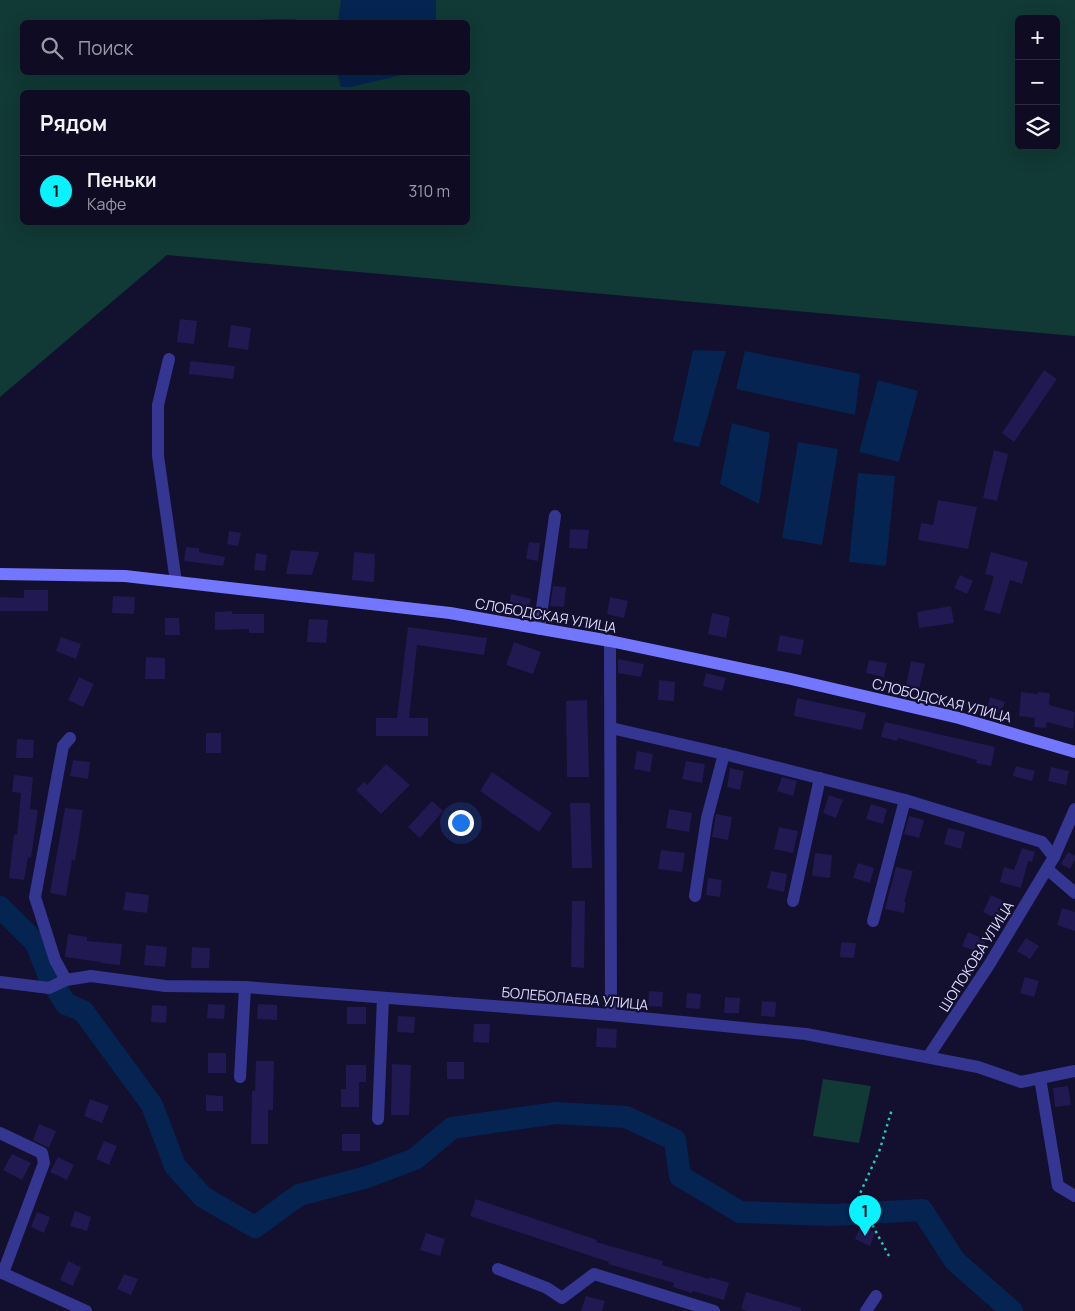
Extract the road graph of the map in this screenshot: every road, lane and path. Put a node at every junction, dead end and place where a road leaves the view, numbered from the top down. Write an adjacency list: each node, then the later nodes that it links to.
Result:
1 (169, 359): 4 (street)
2 (555, 516): 5 (street)
3 (0, 574): 4 (street, СЛОБОДСКАЯ УЛИЦА)
4 (176, 582): 5 (street, СЛОБОДСКАЯ УЛИЦА)
5 (539, 629): 6 (street, СЛОБОДСКАЯ УЛИЦА)
6 (610, 641): 7 (street); 9 (street, СЛОБОДСКАЯ УЛИЦА)
7 (611, 728): 10 (street); 24 (street)
8 (70, 738): 20 (street)
9 (1075, 752)
10 (724, 754): 11 (street); 17 (street)
11 (820, 778): 12 (street); 18 (street)
12 (905, 800): 14 (street); 19 (street)
13 (1075, 809): 14 (street, ШОПОКОВА УЛИЦА)
14 (1054, 857): 15 (street, ШОПОКОВА УЛИЦА)
15 (1046, 869): 16 (street); 25 (street, ШОПОКОВА УЛИЦА)
16 (1075, 893)
17 (695, 896)
18 (793, 901)
19 (873, 921)
20 (66, 980): 21 (street, БОЛЕБОЛАЕВА УЛИЦА); 22 (street, БОЛЕБОЛАЕВА УЛИЦА)
21 (0, 982)
22 (245, 987): 23 (street, БОЛЕБОЛАЕВА УЛИЦА); 27 (street)
23 (383, 998): 24 (street, БОЛЕБОЛАЕВА УЛИЦА); 30 (street)
24 (611, 1016): 25 (street, БОЛЕБОЛАЕВА УЛИЦА)
25 (928, 1057): 28 (street, БОЛЕБОЛАЕВА УЛИЦА)
26 (1075, 1071): 28 (street, БОЛЕБОЛАЕВА УЛИЦА)
27 (240, 1077)
28 (1040, 1078): 32 (street)
29 (892, 1109): 33 (path)
30 (378, 1119)
31 (0, 1133): 35 (street)
32 (1075, 1196)
33 (889, 1256)
34 (498, 1269): 37 (street)
35 (1, 1272): 38 (street)
36 (876, 1296): 41 (street)
37 (562, 1298): 39 (street); 40 (street)
38 (86, 1311)
39 (561, 1311)
40 (714, 1311)
41 (866, 1311)

